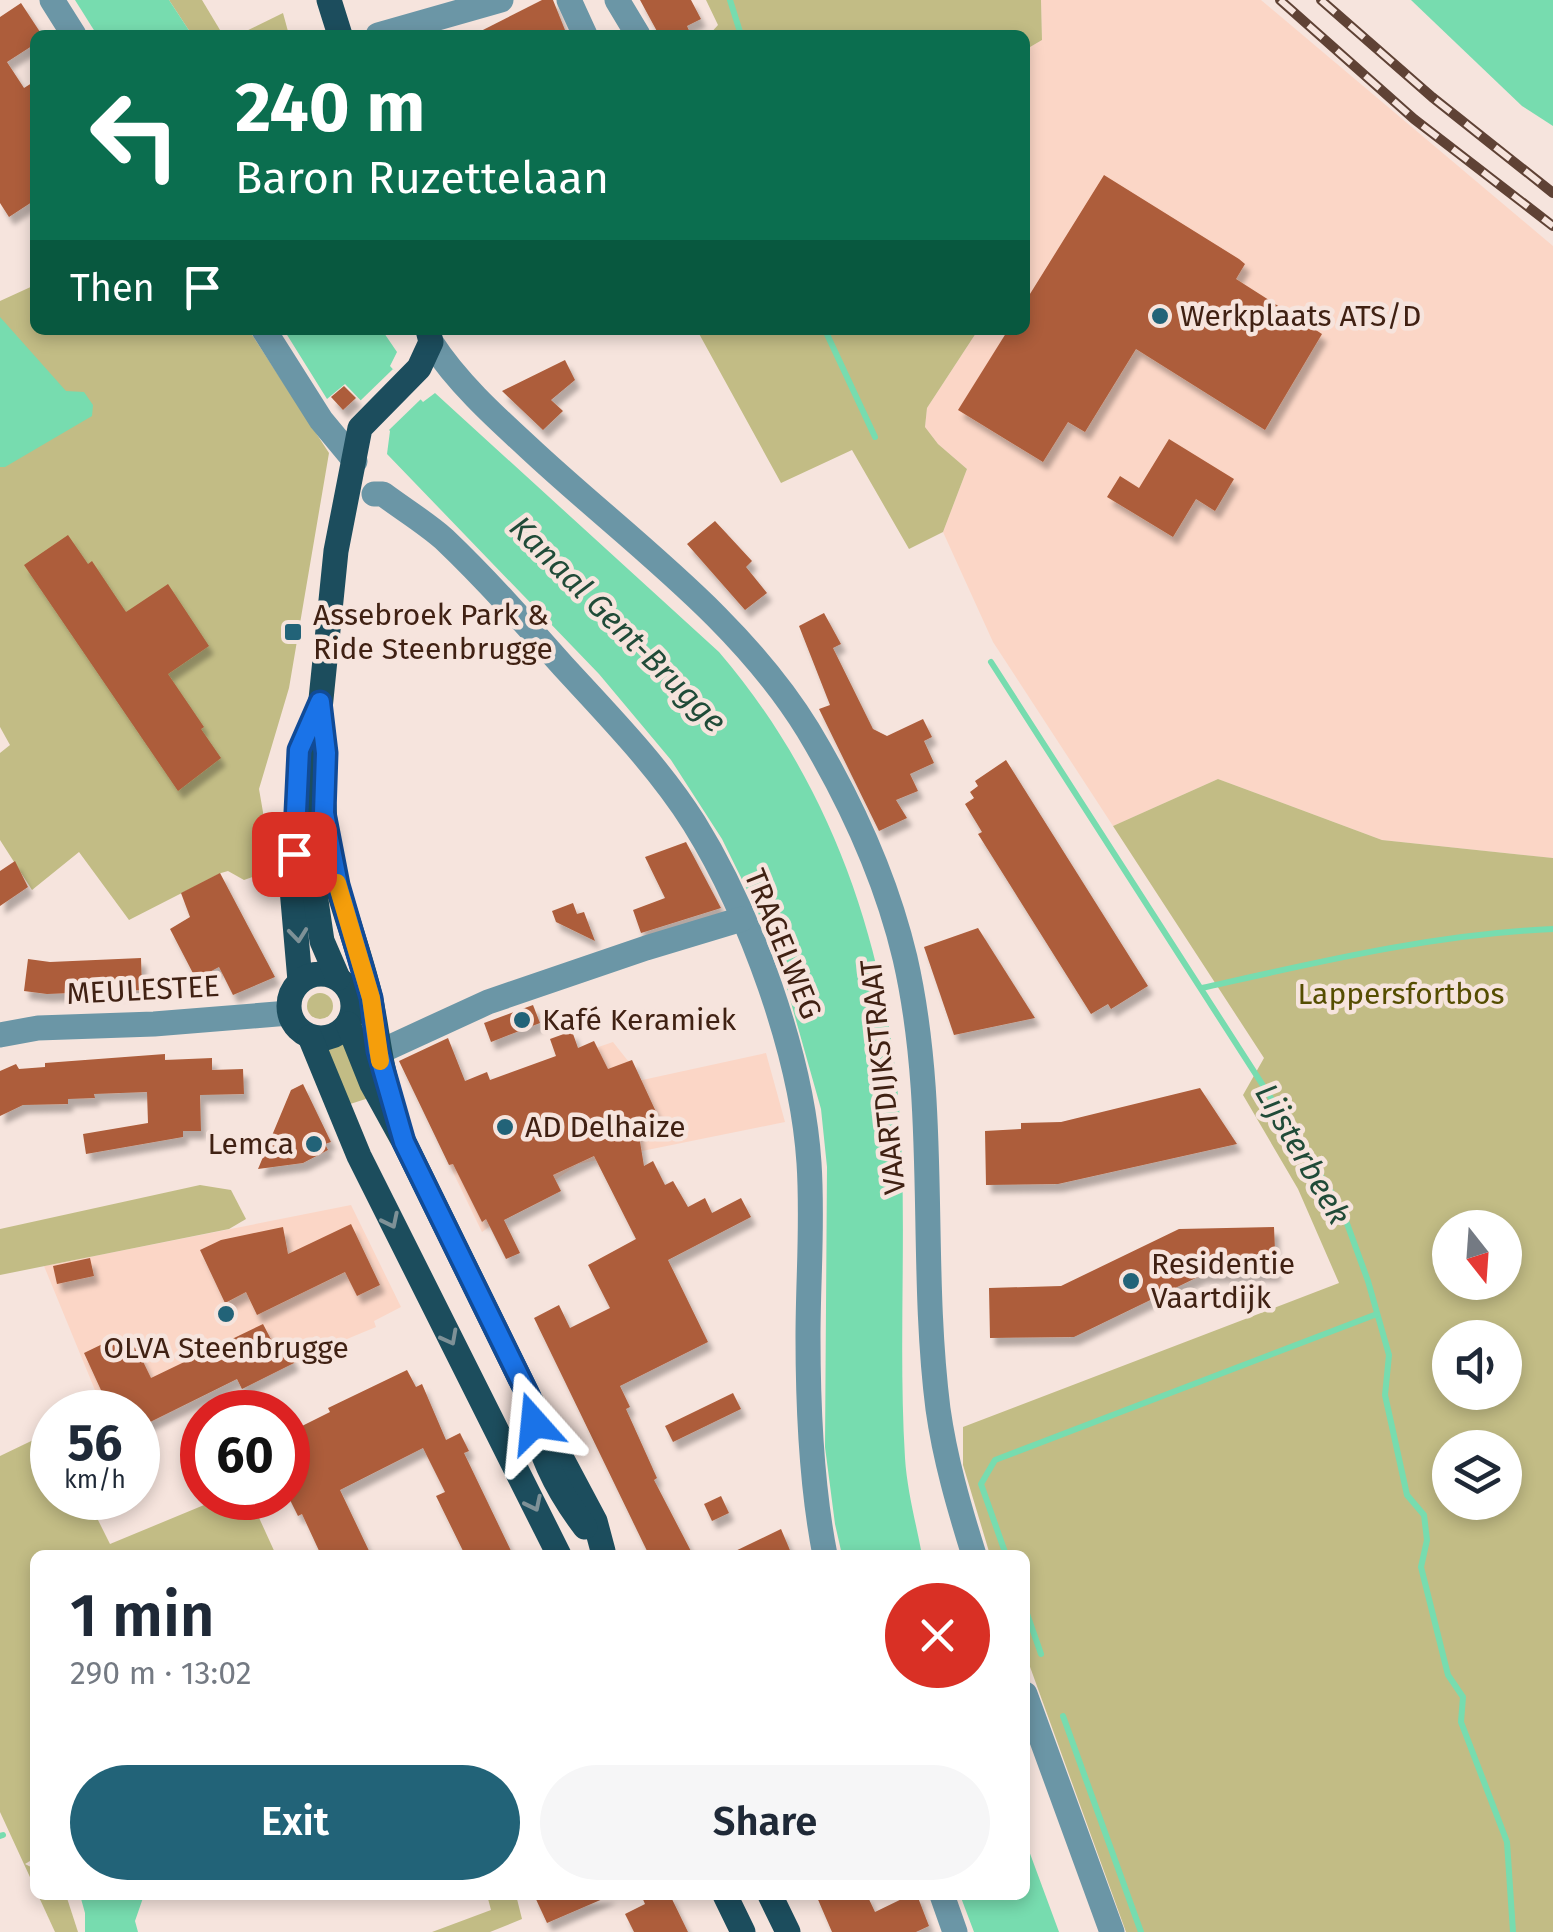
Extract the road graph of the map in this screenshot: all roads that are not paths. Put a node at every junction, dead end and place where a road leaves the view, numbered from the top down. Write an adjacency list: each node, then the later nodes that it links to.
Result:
1 (52, 0): 6 (street)
2 (329, 0): 7 (main road)
3 (500, 0): 8 (street)
4 (569, 0): 9 (street)
5 (617, 0): 10 (street)
6 (71, 30)
7 (338, 30)
8 (395, 30)
9 (584, 30)
10 (635, 30)
11 (267, 335): 13 (street)
12 (429, 336): 13 (main road); 28 (street, VAARTDIJKSTRAAT)
13 (354, 461): 15 (main road)
14 (374, 494): 16 (street, TRAGELWEG)
15 (320, 702): 17 (main road); 18 (main road, one-way to 18); 24 (main road)
16 (742, 920): 23 (street); 27 (street, TRAGELWEG)
17 (338, 978): 18 (main road); 20 (main road)
18 (300, 981): 19 (main road)
19 (289, 1013): 21 (street, MEULESTEE); 22 (main road)
20 (348, 1024): 22 (main road); 24 (main road)
21 (0, 1035)
22 (310, 1037): 25 (main road, one-way to 25)
23 (388, 1048)
24 (404, 1142): 26 (main road)
25 (556, 1550)
26 (602, 1550)
27 (825, 1550)
28 (973, 1550)
29 (1030, 1708): 36 (street)
30 (727, 1900): 33 (main road)
31 (772, 1900): 34 (main road)
32 (944, 1900): 35 (street)
33 (743, 1932)
34 (788, 1932)
35 (955, 1932)
36 (1112, 1932)

